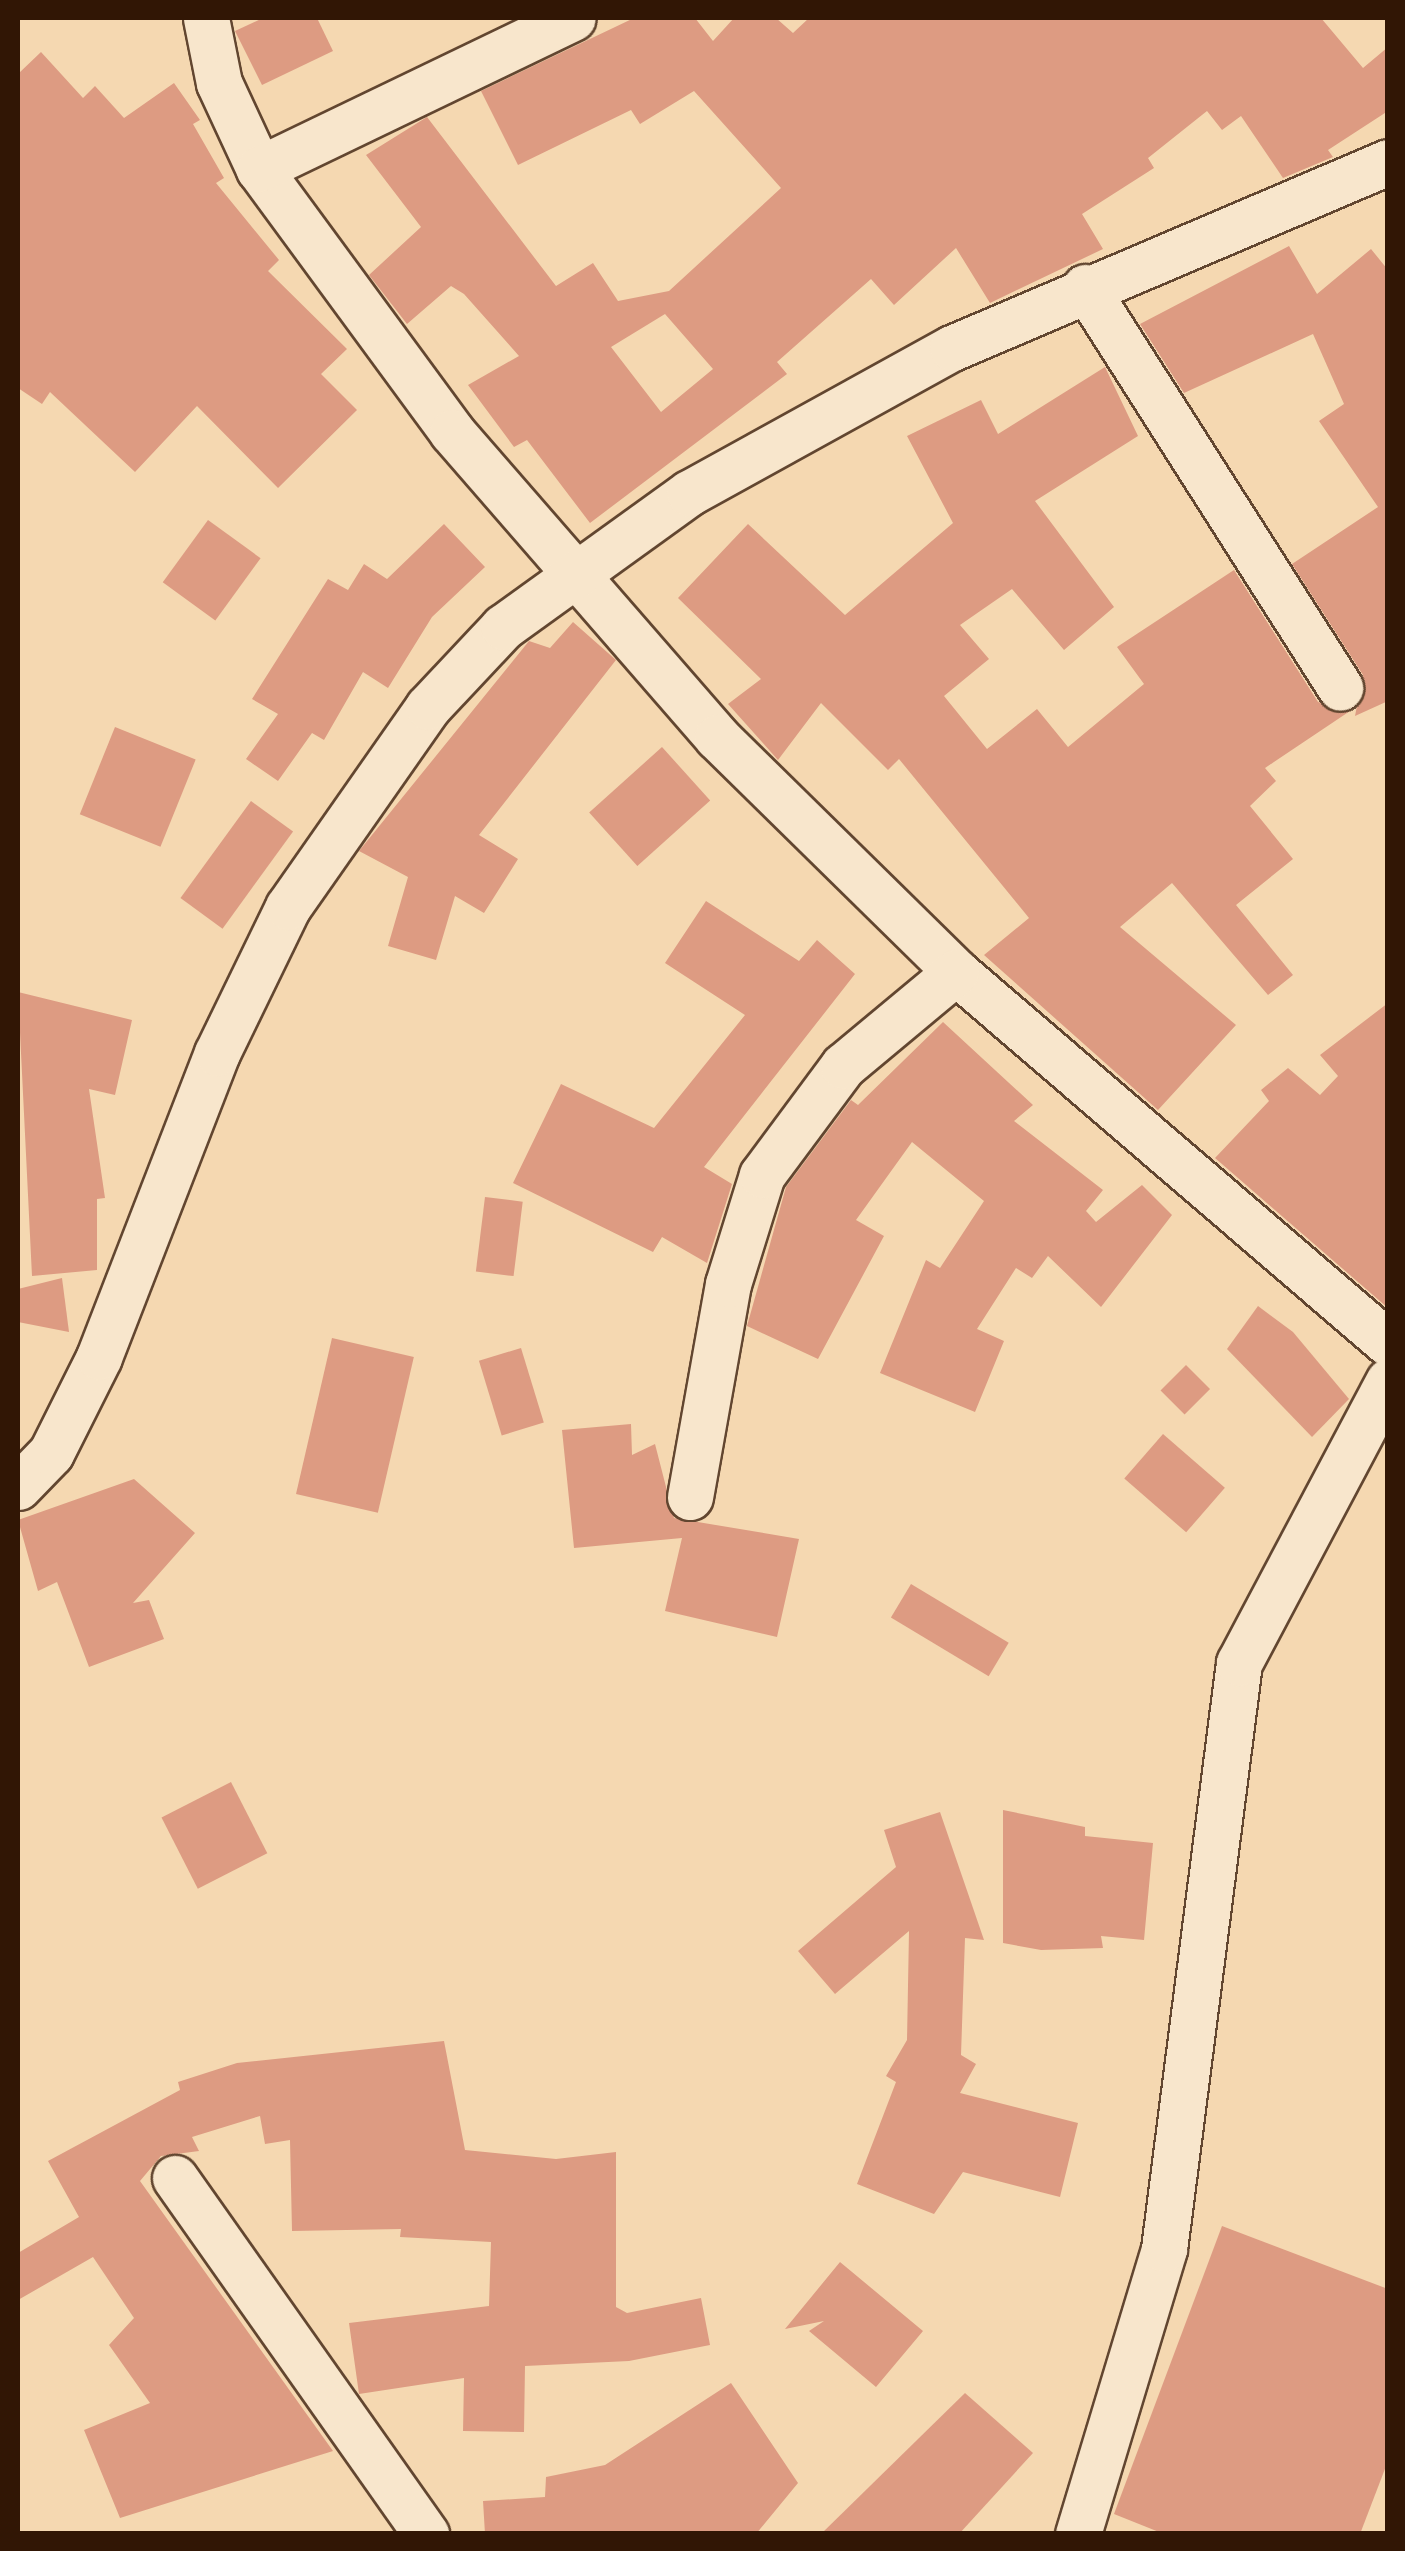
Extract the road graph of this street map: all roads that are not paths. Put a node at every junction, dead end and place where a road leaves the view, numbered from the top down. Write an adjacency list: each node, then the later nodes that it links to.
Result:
1 (206, 18): 4 (street)
2 (573, 18): 4 (street)
3 (1388, 162): 5 (street)
4 (259, 168): 6 (street)
5 (1085, 286): 6 (street); 7 (street)
6 (574, 572): 8 (street); 11 (street)
7 (1340, 688)
8 (956, 972): 9 (street); 12 (street)
9 (1388, 1342)
10 (1388, 1380): 14 (street)
11 (18, 1488)
12 (690, 1497)
13 (175, 2178): 15 (street)
14 (1094, 2472): 16 (street); 17 (street)
15 (426, 2534)
16 (1058, 2534)
17 (1078, 2534)

